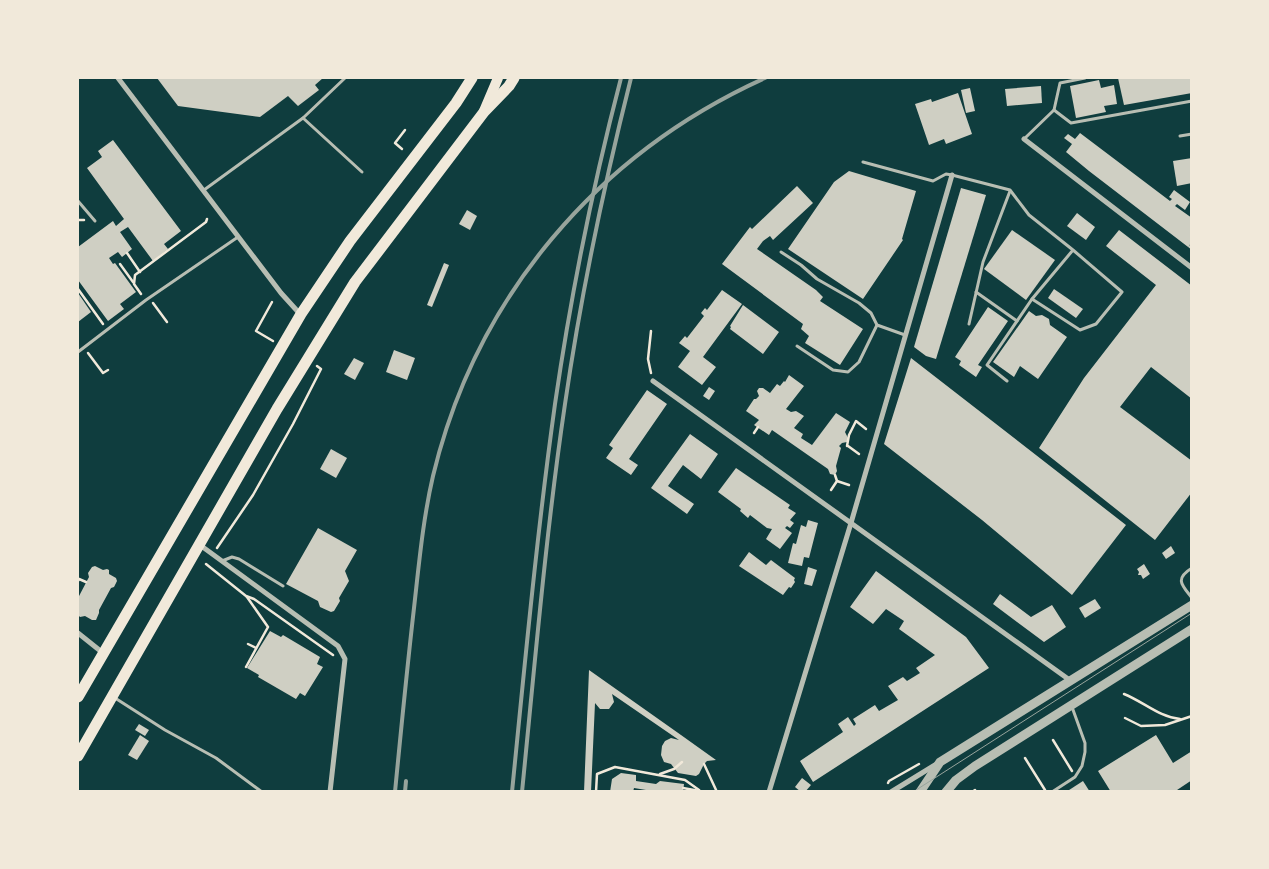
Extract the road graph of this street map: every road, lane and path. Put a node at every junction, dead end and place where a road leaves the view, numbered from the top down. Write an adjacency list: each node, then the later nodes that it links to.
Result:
1 (118, 78): 19 (street)
2 (344, 78): 10 (lane)
3 (472, 78): 37 (main road)
4 (498, 78): 9 (main road)
5 (514, 78): 9 (main road)
6 (1085, 78): 8 (lane)
7 (1192, 101): 8 (lane)
8 (1054, 110): 14 (lane)
9 (484, 112): 64 (main road)
10 (303, 118): 17 (lane); 19 (lane)
11 (405, 130): 15 (path)
12 (1192, 134): 13 (lane)
13 (1180, 136)
14 (1024, 139): 29 (street)
15 (402, 149)
16 (863, 162): 18 (lane)
17 (362, 172)
18 (952, 175): 20 (lane); 45 (street)
19 (204, 190): 24 (street)
20 (1010, 190): 25 (lane); 33 (lane)
21 (78, 201): 23 (lane)
22 (207, 219): 30 (path)
23 (95, 221)
24 (239, 237): 34 (lane); 37 (street)
25 (1073, 250): 35 (lane); 35 (lane)
26 (781, 252): 41 (lane)
27 (127, 253): 30 (path)
28 (120, 264): 31 (path)
29 (1192, 268)
30 (140, 272): 31 (path)
31 (134, 284): 34 (path)
32 (78, 288): 42 (path)
33 (976, 292): 38 (lane); 40 (lane)
34 (147, 298): 39 (path); 42 (lane)
35 (1032, 299): 38 (lane)
36 (272, 302): 43 (path)
37 (301, 314): 79 (main road)
38 (1017, 321): 51 (lane)
39 (167, 322)
40 (969, 324)
41 (877, 325): 45 (lane); 46 (lane)
42 (107, 329): 47 (lane)
43 (256, 331)
44 (651, 331): 52 (path)
45 (906, 335): 63 (street)
46 (798, 346)
47 (84, 347): 48 (lane); 50 (path)
48 (78, 352)
49 (321, 368): 65 (path)
50 (108, 370)
51 (1008, 381)
52 (653, 382): 63 (street)
53 (758, 427): 55 (path)
54 (866, 428): 57 (path)
55 (754, 433)
56 (847, 442): 57 (path)
57 (847, 446): 58 (path)
58 (859, 454)
59 (835, 475): 60 (path)
60 (837, 481): 61 (path); 62 (path)
61 (849, 486)
62 (830, 490)
63 (851, 523): 82 (street); 106 (street)
64 (199, 544): 65 (street); 84 (main road)
65 (212, 555): 66 (street)
66 (221, 561): 71 (lane); 80 (street)
67 (206, 564): 72 (path)
68 (1192, 568): 73 (lane)
69 (78, 581): 70 (path)
70 (86, 582)
71 (283, 586)
72 (246, 596): 78 (path); 80 (path)
73 (1192, 598)
74 (1192, 605): 82 (street)
75 (1192, 629): 86 (street)
76 (78, 632): 79 (street)
77 (248, 644): 78 (path)
78 (256, 648): 81 (path)
79 (103, 653): 85 (main road)
80 (344, 664): 102 (street)
81 (246, 667)
82 (1071, 681): 94 (street)
83 (1124, 694): 89 (path)
84 (112, 696): 91 (main road); 101 (lane)
85 (78, 697)
86 (1072, 706): 97 (lane); 98 (street)
87 (1192, 716): 89 (path)
88 (1124, 718): 89 (path)
89 (1182, 719)
90 (1053, 740): 97 (path)
91 (78, 756)
92 (1025, 758): 113 (path)
93 (682, 762): 96 (path)
94 (940, 762): 107 (street); 108 (street)
95 (704, 764): 105 (path)
96 (659, 775): 100 (path); 103 (path)
97 (1075, 777): 114 (lane)
98 (956, 780): 109 (street); 110 (street)
99 (683, 788): 100 (path)
100 (699, 790): 104 (path)
101 (262, 792)
102 (330, 792)
103 (596, 792)
104 (705, 792)
105 (717, 792)
106 (769, 792)
107 (891, 792)
108 (920, 792)
109 (939, 792)
110 (946, 792)
111 (972, 792): 112 (path)
112 (976, 792)
113 (1046, 792)
114 (1052, 792)

